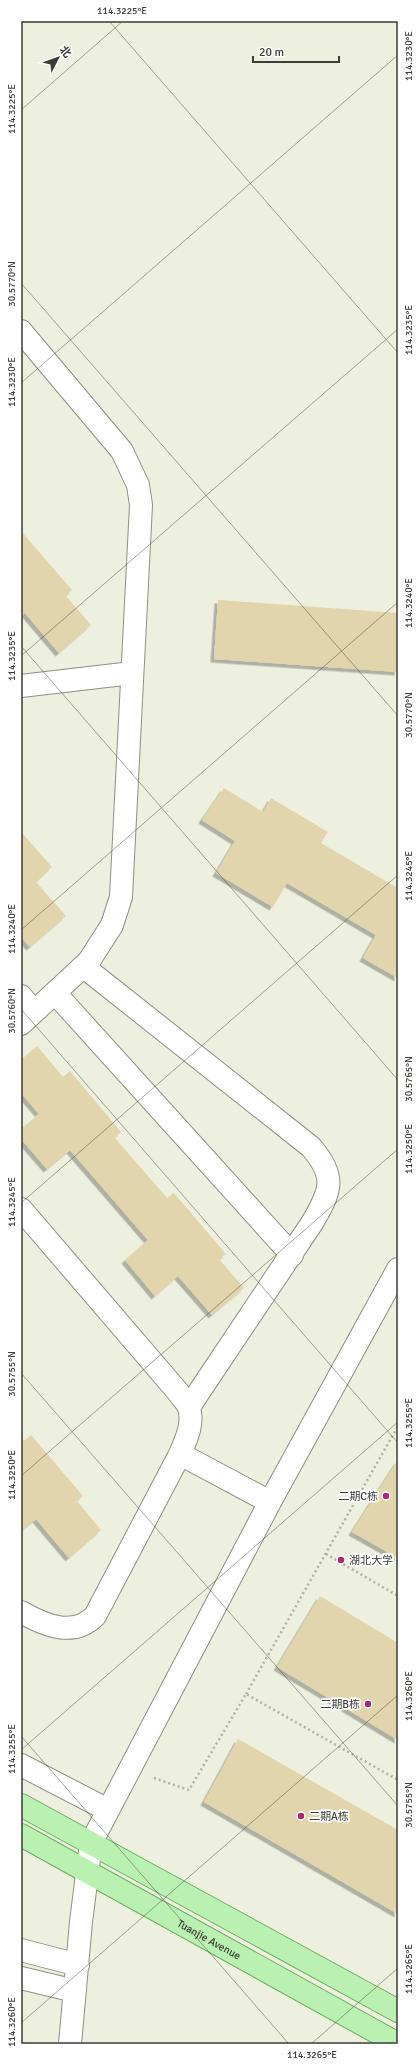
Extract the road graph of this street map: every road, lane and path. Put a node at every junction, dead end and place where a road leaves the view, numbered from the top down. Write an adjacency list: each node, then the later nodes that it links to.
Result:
1 (21, 331): 2 (street)
2 (132, 673): 3 (street); 4 (street)
3 (21, 686)
4 (84, 967): 5 (street); 8 (street)
5 (55, 992): 6 (street); 8 (street)
6 (25, 1011)
7 (21, 1209): 10 (street)
8 (292, 1255): 10 (street)
9 (398, 1268): 13 (street)
10 (189, 1407): 12 (street)
11 (398, 1426): 14 (path)
12 (180, 1454): 13 (street); 16 (street)
13 (270, 1502): 19 (street)
14 (326, 1554): 15 (path); 17 (path)
15 (398, 1596)
16 (21, 1612)
17 (246, 1694): 19 (path); 20 (path)
18 (21, 1766): 22 (street)
19 (130, 1768): 22 (street)
20 (398, 1780)
21 (21, 1805): 24 (main road)
22 (108, 1810): 24 (street)
23 (21, 1835): 25 (main road, Tuanjie Avenue)
24 (91, 1843): 25 (street); 30 (main road)
25 (87, 1871): 27 (street); 32 (main road, Tuanjie Avenue)
26 (21, 1950): 27 (street)
27 (78, 1965): 29 (street)
28 (21, 1978): 29 (street)
29 (75, 1991): 31 (street)
30 (398, 2011)
31 (70, 2044)
32 (398, 2044)

